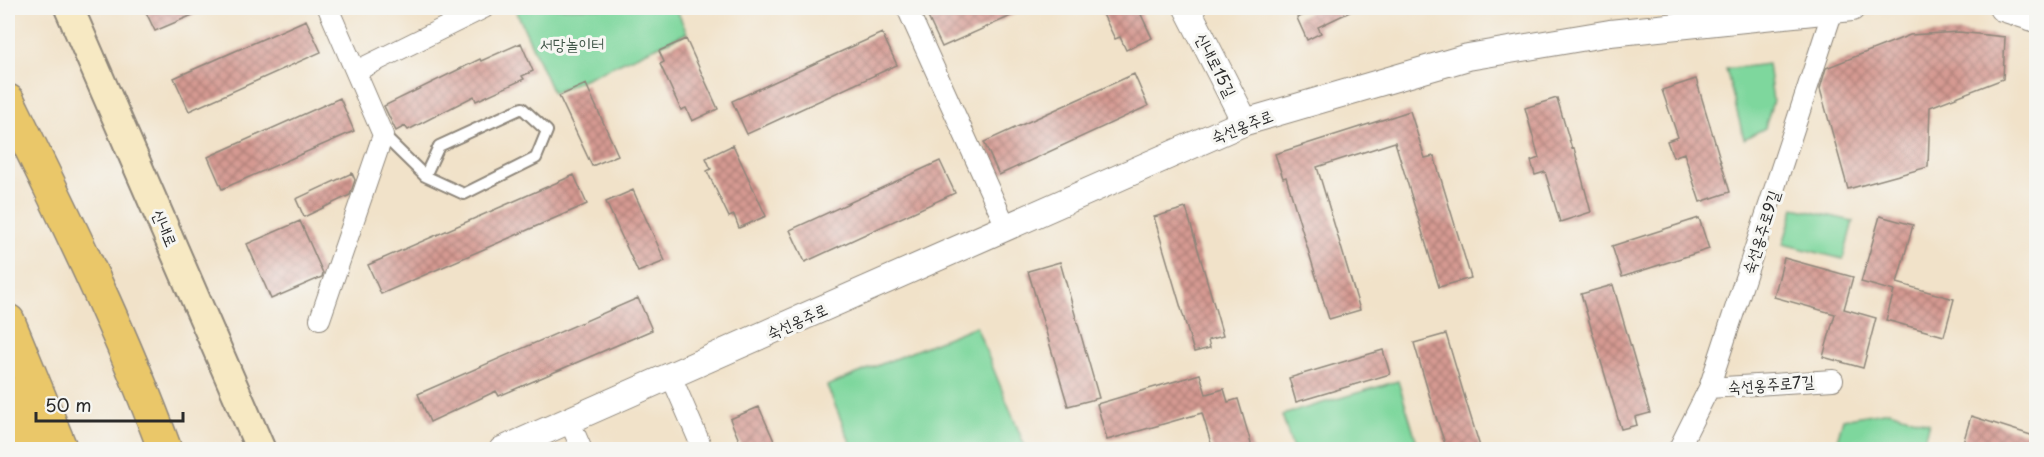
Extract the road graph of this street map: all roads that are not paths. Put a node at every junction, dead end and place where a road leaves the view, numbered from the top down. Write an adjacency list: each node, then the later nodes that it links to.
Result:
1 (69, 8): 25 (main road, 신내로)
2 (328, 8): 9 (street)
3 (484, 8): 9 (street)
4 (907, 8): 14 (street)
5 (1187, 8): 11 (street, 신내로15길)
6 (2002, 8): 8 (street)
7 (1843, 9): 11 (street, 숙선옹주로); 19 (street, 숙선옹주로9길)
8 (2037, 19)
9 (356, 71): 12 (street)
10 (8, 101): 24 (highway)
11 (1245, 122): 14 (street, 숙선옹주로)
12 (383, 135): 13 (lane); 15 (street)
13 (425, 176): 13 (lane)
14 (1007, 229): 17 (street, 숙선옹주로)
15 (320, 319)
16 (8, 321): 23 (highway)
17 (671, 375): 21 (street, 숙선옹주로); 28 (street)
18 (1833, 380): 19 (street, 숙선옹주로7길)
19 (1709, 388): 29 (street, 숙선옹주로9길)
20 (8, 394): 22 (highway)
21 (569, 420): 26 (street, 숙선옹주로); 27 (street)
22 (32, 450)
23 (61, 450)
24 (165, 450)
25 (261, 450)
26 (502, 450)
27 (582, 450)
28 (703, 450)
29 (1678, 450)

